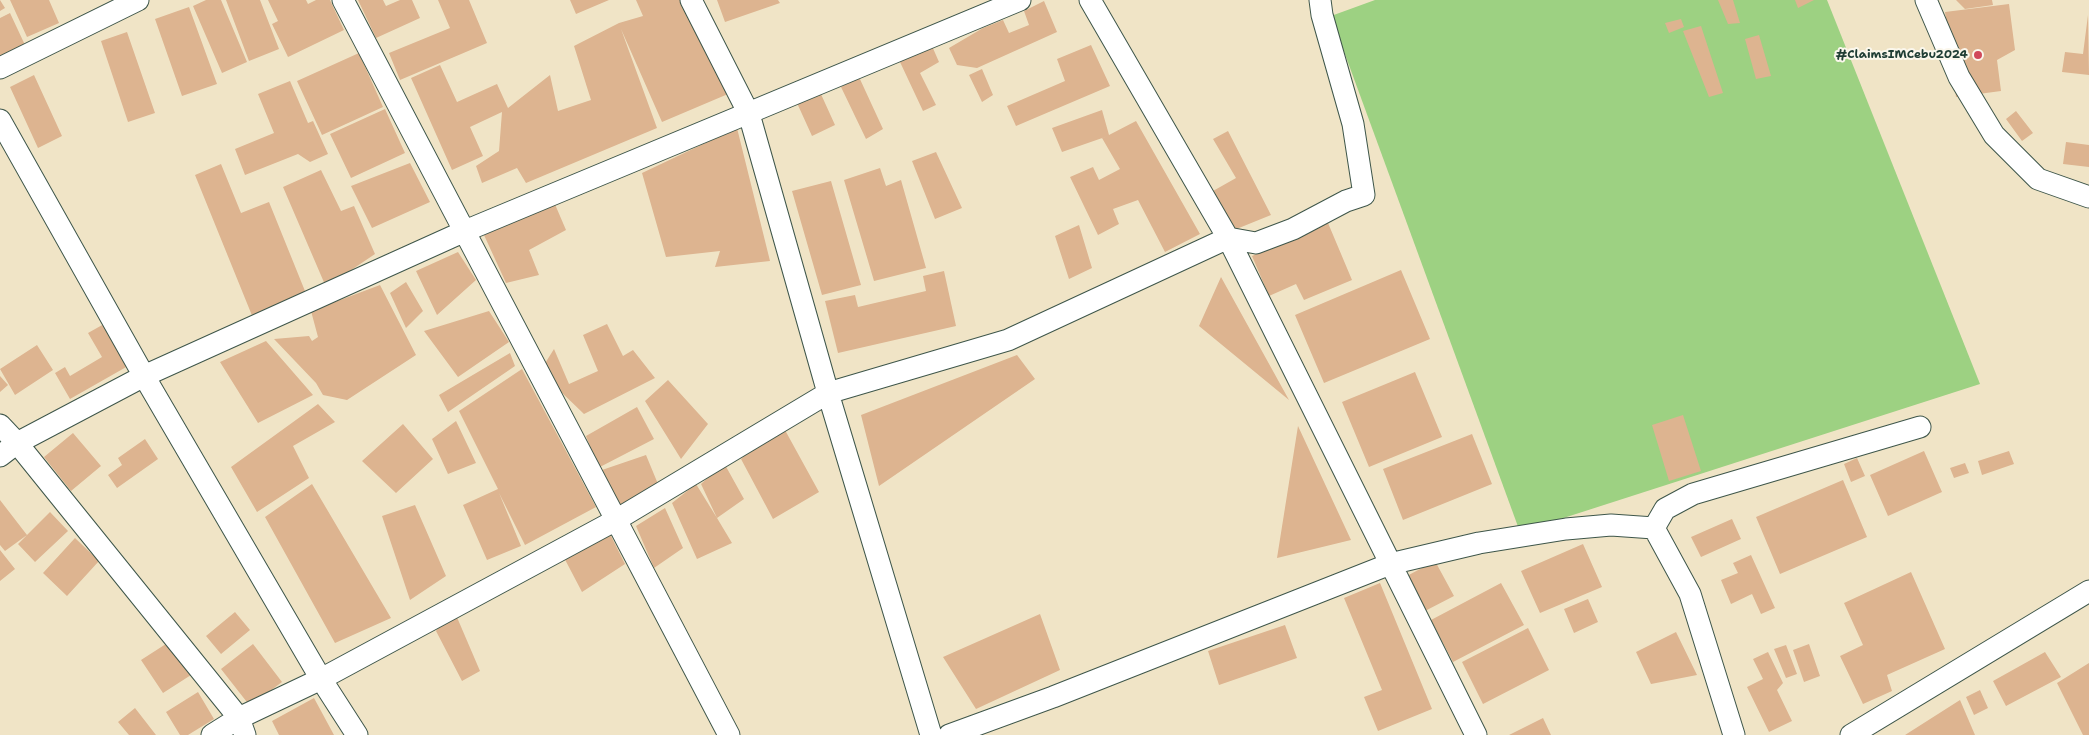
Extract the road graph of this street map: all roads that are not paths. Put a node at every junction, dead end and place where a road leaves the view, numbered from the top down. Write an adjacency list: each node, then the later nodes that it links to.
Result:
1 (138, 0): 8 (street)
2 (343, 0): 12 (street)
3 (691, 0): 9 (street)
4 (1020, 0): 9 (street)
5 (1090, 0): 13 (street)
6 (1320, 0): 13 (street)
7 (1926, 0): 11 (street)
8 (0, 68)
9 (749, 114): 12 (street); 15 (street)
10 (0, 120): 14 (street)
11 (2089, 197)
12 (464, 231): 14 (street); 20 (street)
13 (1228, 238): 15 (street); 22 (street)
14 (144, 376): 18 (street); 24 (street)
15 (828, 393): 20 (street); 29 (street)
16 (0, 425): 18 (street)
17 (1920, 426): 21 (street)
18 (17, 443): 19 (street); 25 (street)
19 (0, 456)
20 (616, 520): 24 (street); 28 (street)
21 (1654, 528): 22 (street); 32 (street)
22 (1390, 564): 30 (street); 31 (street)
23 (2089, 591): 33 (street)
24 (321, 679): 25 (street); 27 (street)
25 (242, 727): 26 (street)
26 (212, 735)
27 (357, 735)
28 (729, 735)
29 (930, 735)
30 (949, 735)
31 (1476, 735)
32 (1734, 735)
33 (1851, 735)

